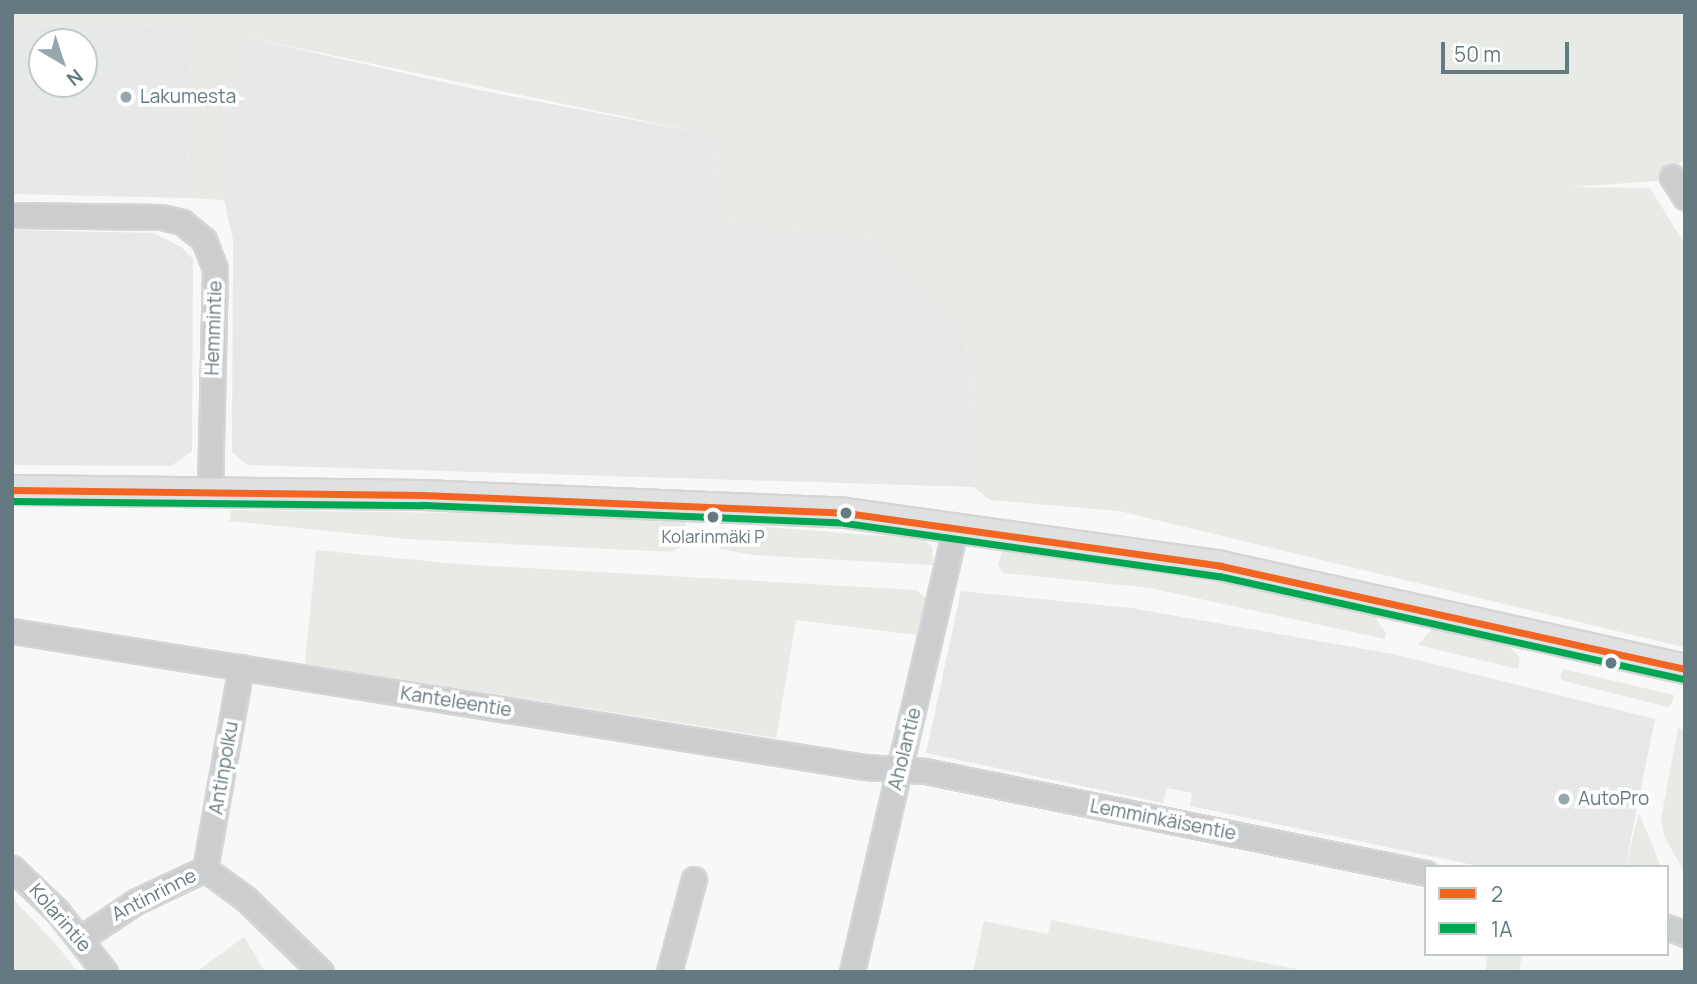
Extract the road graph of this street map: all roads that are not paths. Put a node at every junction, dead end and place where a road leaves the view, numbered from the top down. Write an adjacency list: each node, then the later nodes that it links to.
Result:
1 (1672, 177): 2 (street)
2 (1685, 197)
3 (12, 215): 5 (street, Hemmintie)
4 (12, 490): 5 (main road)
5 (210, 492): 6 (main road)
6 (956, 526): 9 (main road); 10 (street, Aholantie)
7 (12, 631): 8 (street, Kanteleentie)
8 (241, 667): 10 (street, Kanteleentie); 12 (street, Antinpolku)
9 (1685, 669)
10 (899, 770): 13 (street, Lemminkäisentie); 19 (street, Aholantie)
11 (12, 868): 15 (street, Kolarintie)
12 (205, 869): 15 (street, Antinrinne); 17 (street, Antinrinne)
13 (1424, 873)
14 (694, 879): 18 (street)
15 (80, 939): 16 (street, Kolarintie)
16 (105, 972)
17 (321, 972)
18 (669, 972)
19 (852, 972)

